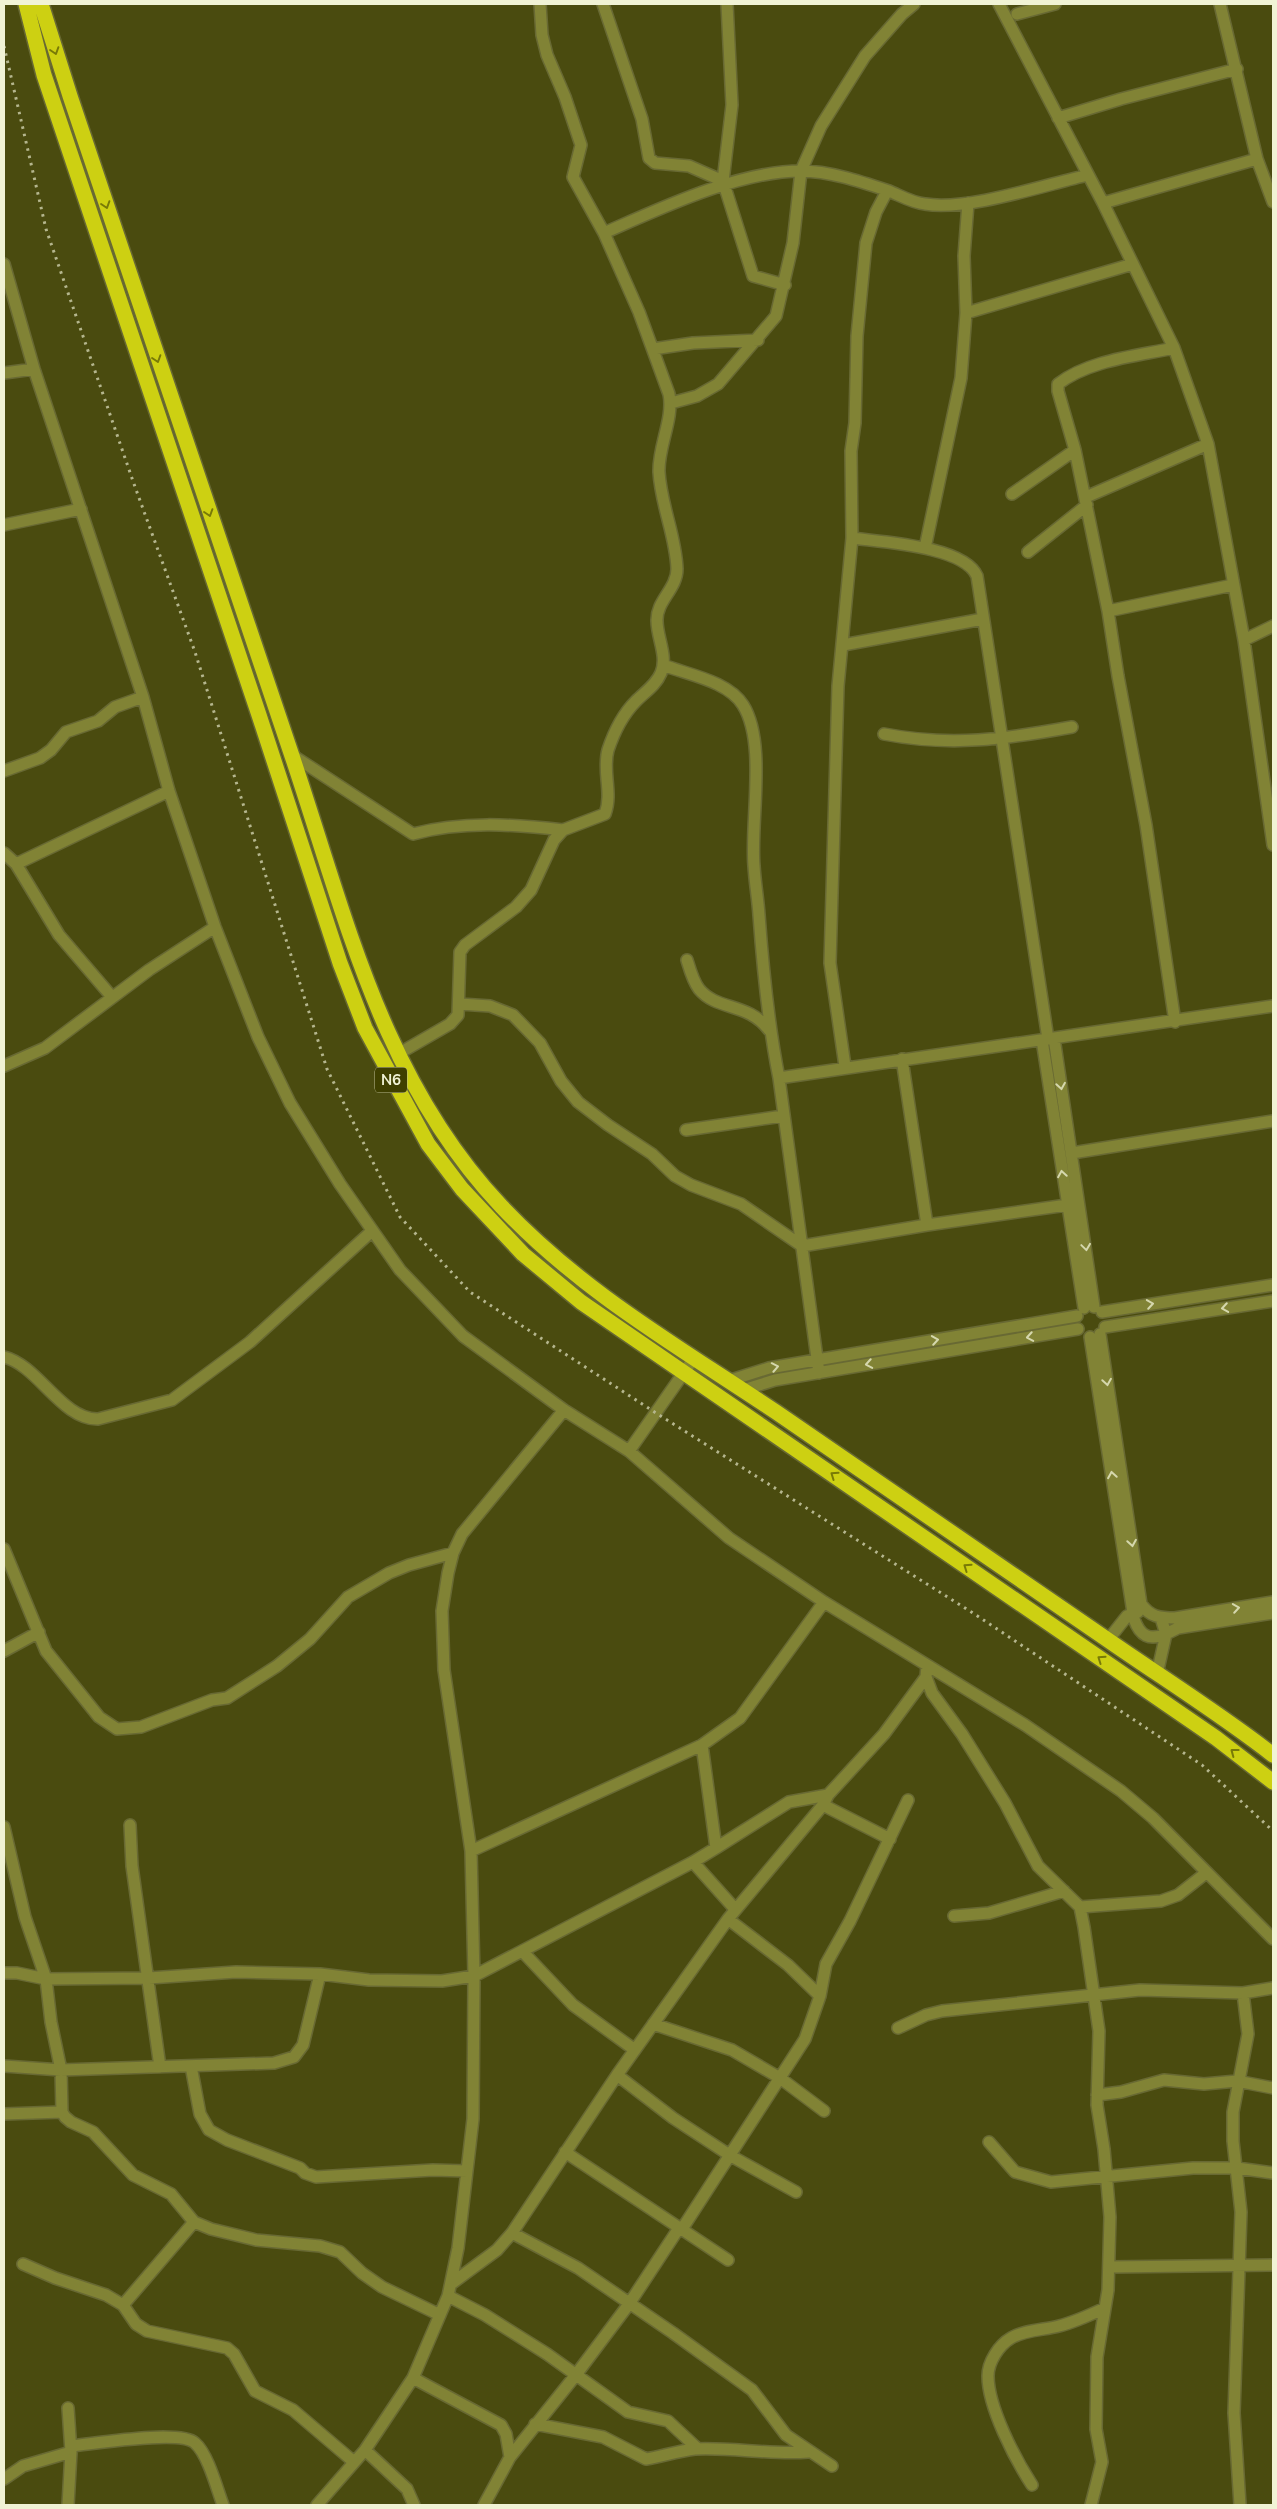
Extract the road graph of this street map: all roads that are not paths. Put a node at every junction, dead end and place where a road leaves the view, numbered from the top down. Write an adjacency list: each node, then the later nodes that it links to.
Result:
1 (26, 4): 88 (highway, N6)
2 (41, 4): 52 (highway, N6, one-way to 52)
3 (540, 4): 21 (street)
4 (603, 4): 16 (street)
5 (728, 4): 16 (street)
6 (914, 4): 14 (street)
7 (999, 4): 10 (street)
8 (1055, 4): 10 (street)
9 (1220, 4): 11 (street)
10 (1015, 13): 12 (street)
11 (1237, 69): 12 (street); 13 (street)
12 (1058, 118): 15 (street)
13 (1257, 159): 18 (street); 20 (street)
14 (801, 171): 16 (street); 17 (street); 24 (street)
15 (1088, 175): 19 (street); 20 (street)
16 (724, 183): 21 (street); 24 (street)
17 (887, 190): 19 (street); 38 (street)
18 (1273, 202)
19 (968, 203): 25 (street)
20 (1103, 203): 23 (street)
21 (604, 233): 28 (street)
22 (4, 264): 29 (street)
23 (1133, 264): 25 (street); 27 (street)
24 (785, 285): 26 (street)
25 (966, 313): 39 (street)
26 (758, 340): 28 (street); 31 (street)
27 (1174, 348): 32 (street); 33 (street)
28 (653, 349): 31 (street)
29 (34, 370): 30 (street); 36 (street)
30 (4, 373)
31 (671, 403): 47 (street)
32 (1208, 444): 35 (street); 41 (street)
33 (1075, 450): 34 (street); 35 (street)
34 (1012, 494)
35 (1086, 501): 40 (street); 42 (street)
36 (80, 509): 37 (street); 48 (street)
37 (4, 525)
38 (852, 538): 39 (street); 46 (street)
39 (925, 548): 43 (street)
40 (1028, 552)
41 (1233, 585): 42 (street); 45 (street)
42 (1108, 611): 64 (street)
43 (984, 619): 46 (street); 51 (street)
44 (1273, 626): 45 (street)
45 (1244, 640): 56 (street)
46 (843, 645): 70 (street)
47 (664, 665): 55 (street); 65 (street)
48 (143, 697): 53 (street); 54 (street)
49 (1072, 727): 51 (street)
50 (884, 734): 51 (street)
51 (1003, 739): 66 (street)
52 (292, 755): 55 (street); 67 (highway, N6)
53 (4, 771)
54 (169, 791): 58 (street); 59 (street)
55 (563, 830): 62 (street)
56 (1273, 845)
57 (4, 853): 58 (street)
58 (16, 864): 61 (street)
59 (215, 927): 61 (street); 78 (street)
60 (687, 960): 65 (street)
61 (112, 997): 69 (street)
62 (460, 1004): 67 (street); 79 (street)
63 (1273, 1006): 64 (street)
64 (1175, 1022): 66 (street)
65 (769, 1030): 71 (street)
66 (1048, 1039): 68 (street); 75 (street, one-way to 75); 76 (street, one-way to 66)
67 (398, 1054): 86 (highway, N6)
68 (902, 1059): 70 (street); 77 (street)
69 (4, 1066)
70 (845, 1066): 71 (street)
71 (779, 1078): 72 (street)
72 (783, 1116): 74 (street); 79 (street)
73 (1273, 1121): 75 (street)
74 (686, 1130)
75 (1072, 1153): 82 (street, one-way to 82)
76 (1067, 1205): 77 (street); 82 (street)
77 (927, 1225): 79 (street)
78 (372, 1230): 85 (street); 92 (street)
79 (802, 1246): 87 (street)
80 (1273, 1285): 82 (street, one-way to 80)
81 (1273, 1301): 84 (street, one-way to 84)
82 (1089, 1311): 83 (street); 84 (street); 87 (street, one-way to 82)
83 (1078, 1329): 84 (street); 89 (street, one-way to 89)
84 (1099, 1333): 98 (street, one-way to 98); 100 (street, one-way to 84)
85 (4, 1357)
86 (694, 1358): 88 (street); 90 (highway, N6)
87 (817, 1359): 89 (street); 90 (street, one-way to 87)
88 (685, 1373): 93 (street); 110 (highway, N6, one-way to 88)
89 (819, 1373): 91 (street)
90 (728, 1380): 91 (highway, N6)
91 (743, 1390): 104 (highway, N6)
92 (564, 1410): 93 (street); 95 (street)
93 (629, 1451): 96 (street)
94 (4, 1549): 102 (street)
95 (453, 1553): 102 (street); 117 (street)
96 (824, 1602): 106 (street); 108 (street)
97 (1273, 1602): 101 (street, one-way to 97)
98 (1146, 1612): 100 (street); 101 (street)
99 (1273, 1612): 103 (street)
100 (1133, 1613): 103 (street); 104 (street)
101 (1161, 1618): 103 (street)
102 (39, 1632): 105 (street)
103 (1166, 1634): 107 (street)
104 (1108, 1640): 107 (highway, N6)
105 (4, 1651)
106 (927, 1671): 111 (street); 119 (street); 120 (street)
107 (1157, 1674): 109 (highway, N6)
108 (702, 1745): 116 (street); 117 (street)
109 (1273, 1755)
110 (1273, 1782)
111 (826, 1800): 115 (street); 116 (street); 122 (street)
112 (908, 1800): 115 (street)
113 (130, 1825): 130 (street)
114 (4, 1826): 131 (street)
115 (890, 1839): 134 (street)
116 (716, 1848): 118 (street)
117 (471, 1851): 129 (street)
118 (693, 1862): 122 (street); 126 (street)
119 (1206, 1873): 121 (street); 125 (street)
120 (1064, 1891): 121 (street); 123 (street)
121 (1080, 1907): 135 (street)
122 (735, 1909): 124 (street)
123 (954, 1916)
124 (728, 1919): 134 (street); 136 (street)
125 (1273, 1939)
126 (522, 1951): 129 (street); 138 (street)
127 (4, 1973): 131 (street)
128 (320, 1974): 129 (street); 130 (street); 140 (street)
129 (474, 1976): 155 (street)
130 (149, 1978): 131 (street); 141 (street)
131 (46, 1980): 142 (street)
132 (1273, 1988): 133 (street)
133 (1242, 1993): 135 (street); 145 (street)
134 (820, 1996): 144 (street)
135 (1095, 1996): 137 (street); 147 (street)
136 (654, 2024): 138 (street); 144 (street)
137 (898, 2028)
138 (635, 2050): 143 (street)
139 (4, 2066): 142 (street)
140 (191, 2066): 141 (street); 155 (street)
141 (160, 2067): 142 (street)
142 (61, 2070): 149 (street)
143 (617, 2075): 152 (street); 153 (street)
144 (780, 2078): 148 (street); 153 (street)
145 (1238, 2081): 146 (street); 147 (street); 154 (street)
146 (1273, 2088)
147 (1097, 2095): 157 (street)
148 (824, 2111)
149 (62, 2112): 150 (street); 159 (street)
150 (4, 2114)
151 (989, 2142): 157 (street)
152 (565, 2152): 160 (street); 161 (street)
153 (731, 2156): 158 (street); 160 (street)
154 (1237, 2168): 156 (street); 157 (street); 165 (street)
155 (467, 2171): 167 (street)
156 (1273, 2173)
157 (1107, 2178): 166 (street)
158 (796, 2192)
159 (194, 2222): 170 (street); 172 (street)
160 (681, 2228): 162 (street); 169 (street)
161 (512, 2233): 167 (street); 169 (street)
162 (728, 2260)
163 (23, 2264): 170 (street)
164 (1273, 2265): 165 (street)
165 (1240, 2266): 166 (street); 192 (street)
166 (1110, 2267): 171 (street)
167 (451, 2284): 168 (street)
168 (448, 2296): 172 (street); 173 (street)
169 (629, 2304): 173 (street); 180 (street)
170 (123, 2305): 182 (street)
171 (1105, 2308): 185 (street); 191 (street)
172 (440, 2315): 174 (street)
173 (575, 2376): 176 (street); 178 (street)
174 (413, 2378): 179 (street); 181 (street)
175 (68, 2408): 177 (street)
176 (535, 2424): 178 (street); 181 (street)
177 (71, 2449): 184 (street); 186 (street); 187 (street)
178 (698, 2449): 180 (street)
179 (365, 2450): 182 (street); 189 (street)
180 (808, 2452): 183 (street)
181 (510, 2458): 190 (street)
182 (354, 2462): 188 (street)
183 (832, 2466)
184 (4, 2479)
185 (1032, 2485)
186 (68, 2505)
187 (223, 2505)
188 (316, 2505)
189 (414, 2505)
190 (484, 2505)
191 (1091, 2505)
192 (1240, 2505)

